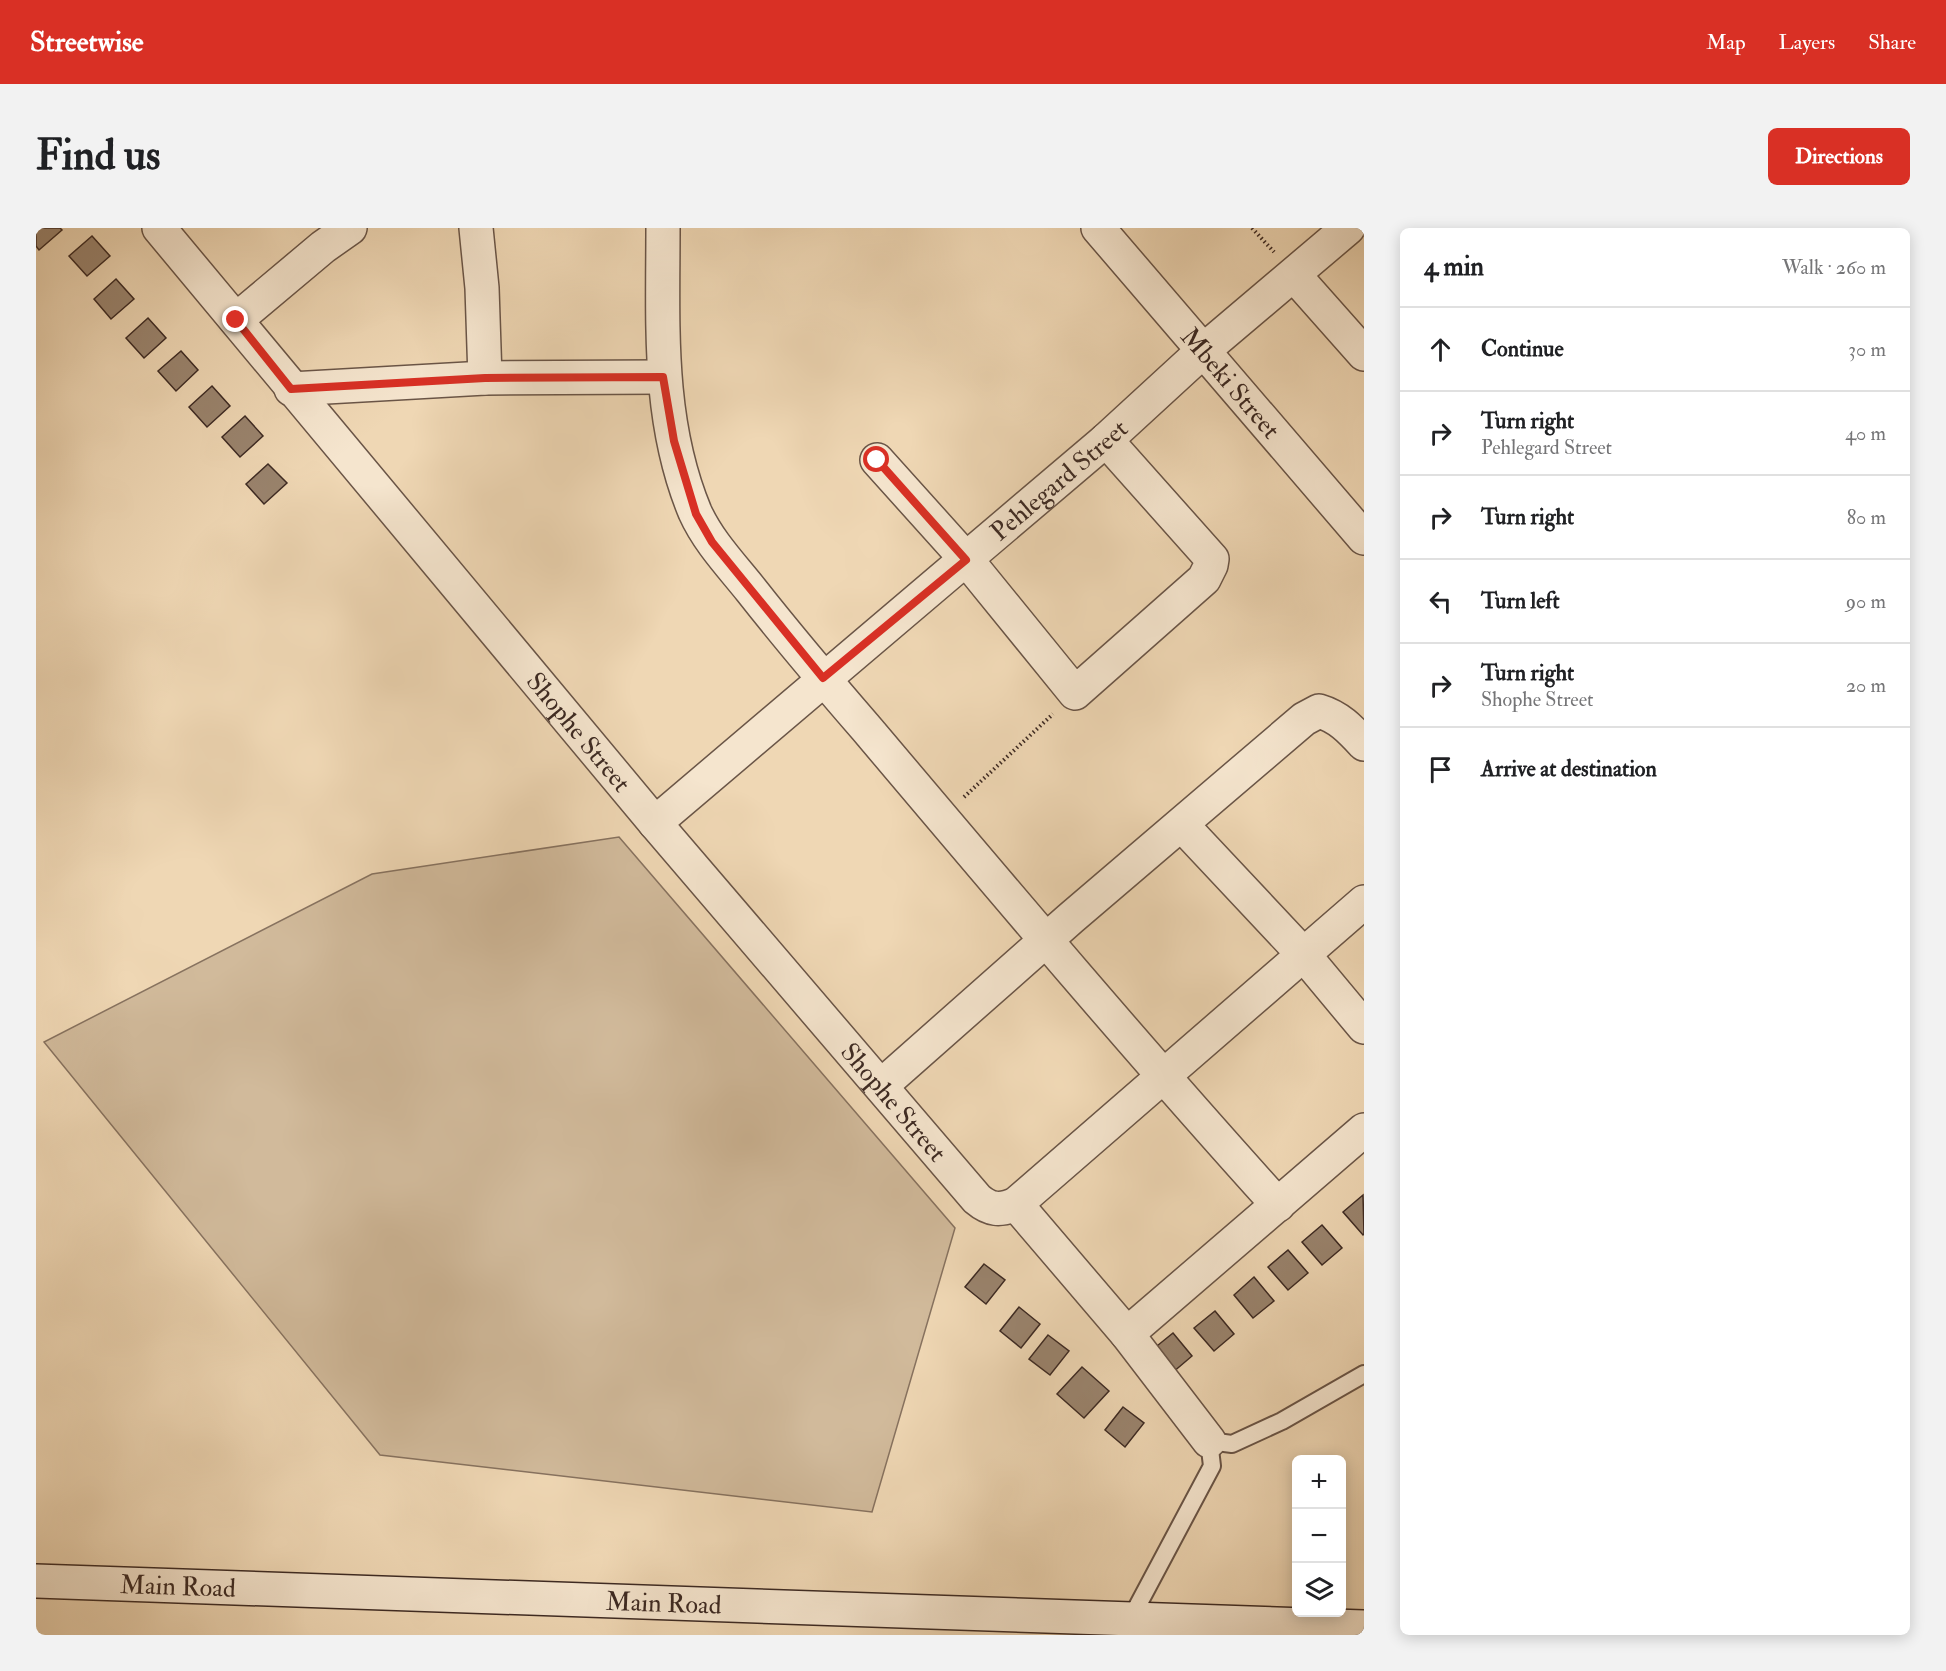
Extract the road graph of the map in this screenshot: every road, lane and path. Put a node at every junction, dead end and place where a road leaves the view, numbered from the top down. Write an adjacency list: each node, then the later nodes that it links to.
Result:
1 (159, 228): 9 (street, Shophe Street)
2 (350, 228): 7 (street)
3 (476, 228): 13 (street)
4 (663, 228): 12 (street)
5 (1098, 228): 10 (street, Mbeki Street)
6 (1348, 228): 8 (street, Pehlegard Street)
7 (316, 237): 9 (street)
8 (1294, 275): 10 (street, Pehlegard Street); 11 (street)
9 (236, 320): 14 (street, Shophe Street)
10 (1204, 350): 15 (street, Pehlegard Street); 17 (street, Mbeki Street)
11 (1364, 354)
12 (663, 377): 13 (street); 19 (street)
13 (485, 378): 14 (street)
14 (291, 389): 23 (street, Shophe Street)
15 (1106, 440): 18 (street, Pehlegard Street); 20 (street)
16 (877, 460): 18 (street)
17 (1364, 538)
18 (966, 560): 19 (street, Pehlegard Street); 20 (street)
19 (823, 678): 22 (street); 23 (street, Pehlegard Street)
20 (1075, 693): 22 (path)
21 (1364, 744): 24 (street)
22 (942, 818): 26 (street)
23 (655, 822): 30 (street, Shophe Street)
24 (1182, 825): 26 (street); 27 (street)
25 (1364, 903): 27 (street)
26 (1045, 941): 29 (street); 30 (street)
27 (1304, 955): 28 (street); 29 (street)
28 (1364, 1028)
29 (1162, 1077): 32 (street); 33 (street)
30 (881, 1086): 32 (street, Shophe Street)
31 (1364, 1130): 33 (street)
32 (1016, 1204): 34 (street)
33 (1278, 1205): 34 (street)
34 (1127, 1334): 36 (street)
35 (1364, 1374): 36 (lane)
36 (1209, 1441): 38 (lane)
37 (36, 1581): 38 (street, Main Road)
38 (1130, 1620): 39 (street, Main Road)
39 (1364, 1627)

